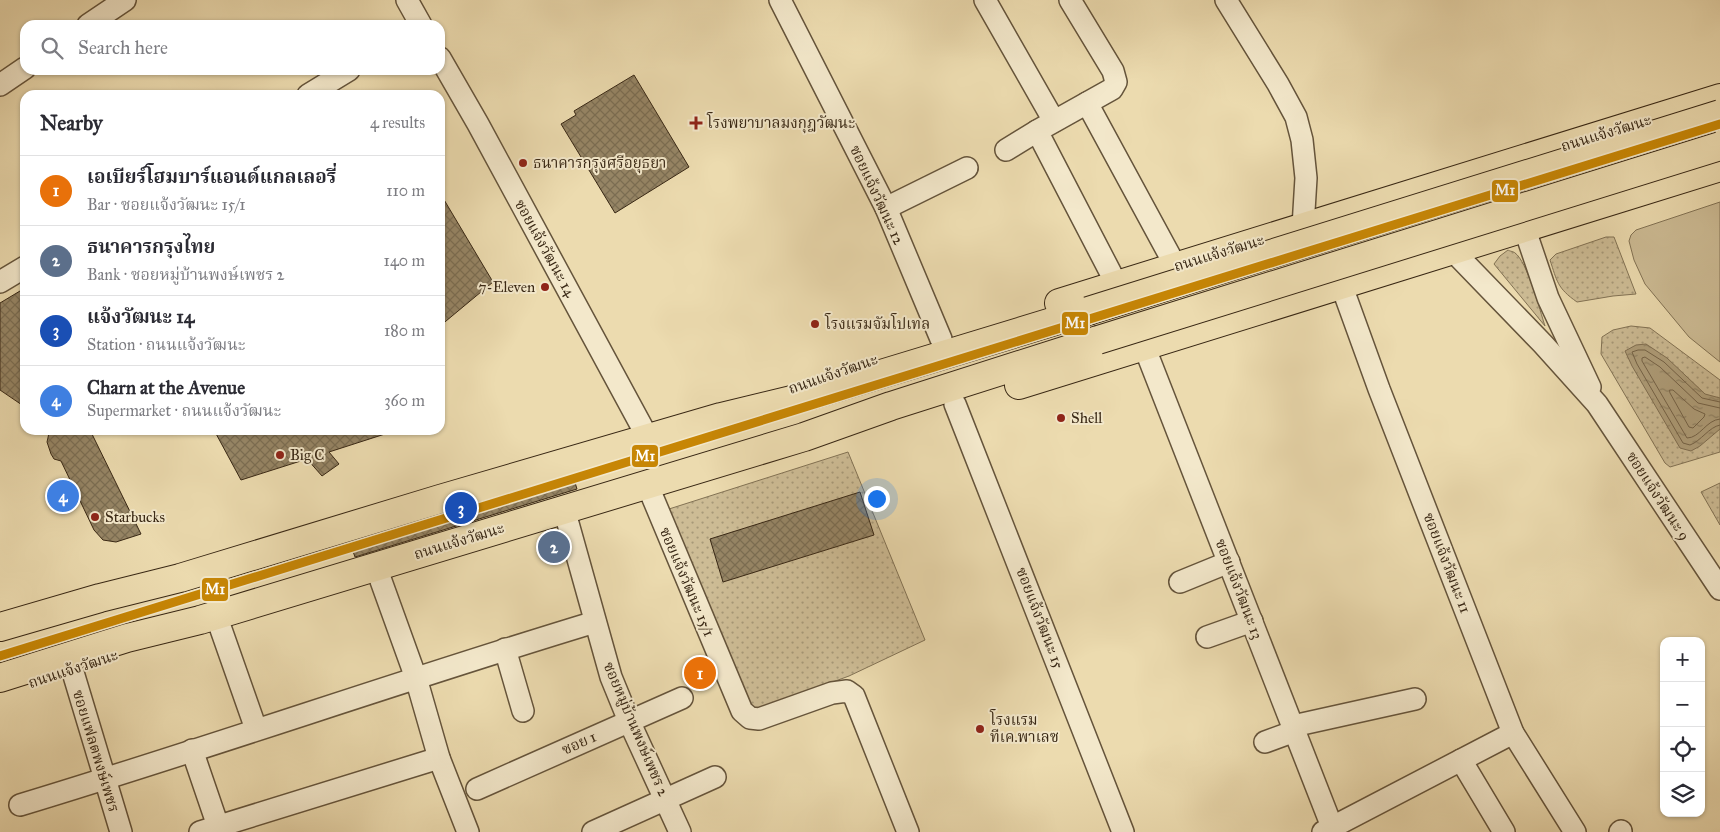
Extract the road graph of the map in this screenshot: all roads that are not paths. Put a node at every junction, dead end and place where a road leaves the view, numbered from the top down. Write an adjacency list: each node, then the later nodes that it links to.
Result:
1 (125, 0): 7 (street)
2 (407, 0): 8 (street)
3 (780, 0): 26 (street, ซอยแจ้งวัฒนะ 12)
4 (985, 0): 17 (street)
5 (1070, 0): 15 (street)
6 (1226, 0): 27 (street)
7 (95, 20)
8 (418, 20)
9 (445, 67): 42 (street, ซอยแจ้งวัฒนะ 14)
10 (20, 71): 12 (street)
11 (341, 75): 13 (street)
12 (0, 85)
13 (316, 90)
14 (1720, 98): 18 (main road, ถนนแจ้งวัฒนะ)
15 (1088, 103): 17 (street); 31 (street)
16 (1720, 114): 40 (main road, ถนนแจ้งวัฒนะ, bridge)
17 (1046, 126): 20 (street); 35 (street)
18 (1583, 140): 21 (main road, ถนนแจ้งวัฒนะ); 25 (main road)
19 (1720, 146): 41 (main road, ถนนแจ้งวัฒนะ, bridge)
20 (1006, 150)
21 (1504, 165): 24 (main road, ถนนแจ้งวัฒนะ); 28 (main road)
22 (1720, 167): 25 (main road, ถนนแจ้งวัฒนะ)
23 (967, 168): 26 (street)
24 (1395, 199): 27 (main road, ถนนแจ้งวัฒนะ); 30 (main road)
25 (1597, 205): 28 (main road, ถนนแจ้งวัฒนะ)
26 (886, 208): 36 (street, ซอยแจ้งวัฒนะ 12)
27 (1303, 227): 31 (main road, ถนนแจ้งวัฒนะ)
28 (1524, 227): 29 (main road, ถนนแจ้งวัฒนะ); 39 (street, ซอยแจ้งวัฒนะ 9)
29 (1452, 250): 30 (main road, ถนนแจ้งวัฒนะ); 39 (street, ซอยแจ้งวัฒนะ 9)
30 (1419, 260): 34 (main road, ถนนแจ้งวัฒนะ)
31 (1176, 267): 35 (main road, ถนนแจ้งวัฒนะ)
32 (20, 270): 33 (street)
33 (0, 282)
34 (1341, 284): 37 (main road, ถนนแจ้งวัฒนะ); 67 (street, ซอยแจ้งวัฒนะ 11)
35 (1117, 285): 36 (main road, ถนนแจ้งวัฒนะ)
36 (941, 339): 40 (main road, ถนนแจ้งวัฒนะ)
37 (1144, 346): 38 (main road, ถนนแจ้งวัฒนะ); 45 (street, ซอยแจ้งวัฒนะ 13)
38 (955, 404): 41 (main road, ถนนแจ้งวัฒนะ); 84 (street, ซอยแจ้งวัฒนะ 15)
39 (1597, 404): 49 (street, ซอยแจ้งวัฒนะ 9)
40 (721, 417): 42 (main road, ถนนแจ้งวัฒนะ)
41 (804, 436): 43 (main road, ถนนแจ้งวัฒนะ)
42 (648, 438): 48 (main road, ถนนแจ้งวัฒนะ)
43 (647, 484): 44 (main road, ถนนแจ้งวัฒนะ); 83 (street, ซอยแจ้งวัฒนะ 15/1)
44 (564, 509): 46 (main road, ถนนแจ้งวัฒนะ); 52 (street, ซอยหมู่บ้านพงษ์เพชร 2)
45 (1228, 562): 47 (street); 51 (street, ซอยแจ้งวัฒนะ 13)
46 (376, 567): 50 (main road, ถนนแจ้งวัฒนะ); 59 (street)
47 (1180, 582)
48 (160, 584): 53 (main road, ถนนแจ้งวัฒนะ); 55 (main road, ถนนแจ้งวัฒนะ)
49 (1720, 589)
50 (208, 618): 57 (main road, ถนนแจ้งวัฒนะ); 58 (main road, ถนนแจ้งวัฒนะ); 66 (street)
51 (1252, 621): 54 (street); 65 (street, ซอยแจ้งวัฒนะ 13)
52 (595, 622): 56 (street); 64 (street, ซอยหมู่บ้านพงษ์เพชร 2)
53 (0, 627)
54 (1207, 637)
55 (0, 643)
56 (505, 649): 59 (street); 63 (street)
57 (72, 669): 60 (main road, ถนนแจ้งวัฒนะ); 73 (street, ซอยแฟลตพงษ์เพชร)
58 (0, 678)
59 (416, 678): 66 (street); 70 (street)
60 (0, 692)
61 (682, 698): 64 (street, ซอย 1)
62 (1415, 699): 65 (street)
63 (523, 711)
64 (629, 721): 74 (street, ซอย 1); 75 (street, ซอยหมู่บ้านพงษ์เพชร 2)
65 (1294, 728): 68 (street); 78 (street, ซอยแจ้งวัฒนะ 13)
66 (256, 729): 69 (street)
67 (1514, 733): 71 (street); 86 (street, ซอยแจ้งวัฒนะ 11)
68 (1265, 742)
69 (192, 750): 73 (street); 77 (street)
70 (439, 758): 77 (street); 80 (street)
71 (1460, 760): 78 (street); 85 (street)
72 (715, 778): 75 (street)
73 (106, 779): 76 (street); 79 (street, ซอยแฟลตพงษ์เพชร)
74 (477, 789)
75 (665, 800): 81 (street); 82 (street, ซอยหมู่บ้านพงษ์เพชร 2)
76 (20, 805)
77 (209, 829)
78 (1330, 830)
79 (121, 832)
80 (468, 832)
81 (593, 832)
82 (680, 832)
83 (908, 832)
84 (1123, 832)
85 (1504, 832)
86 (1575, 832)

